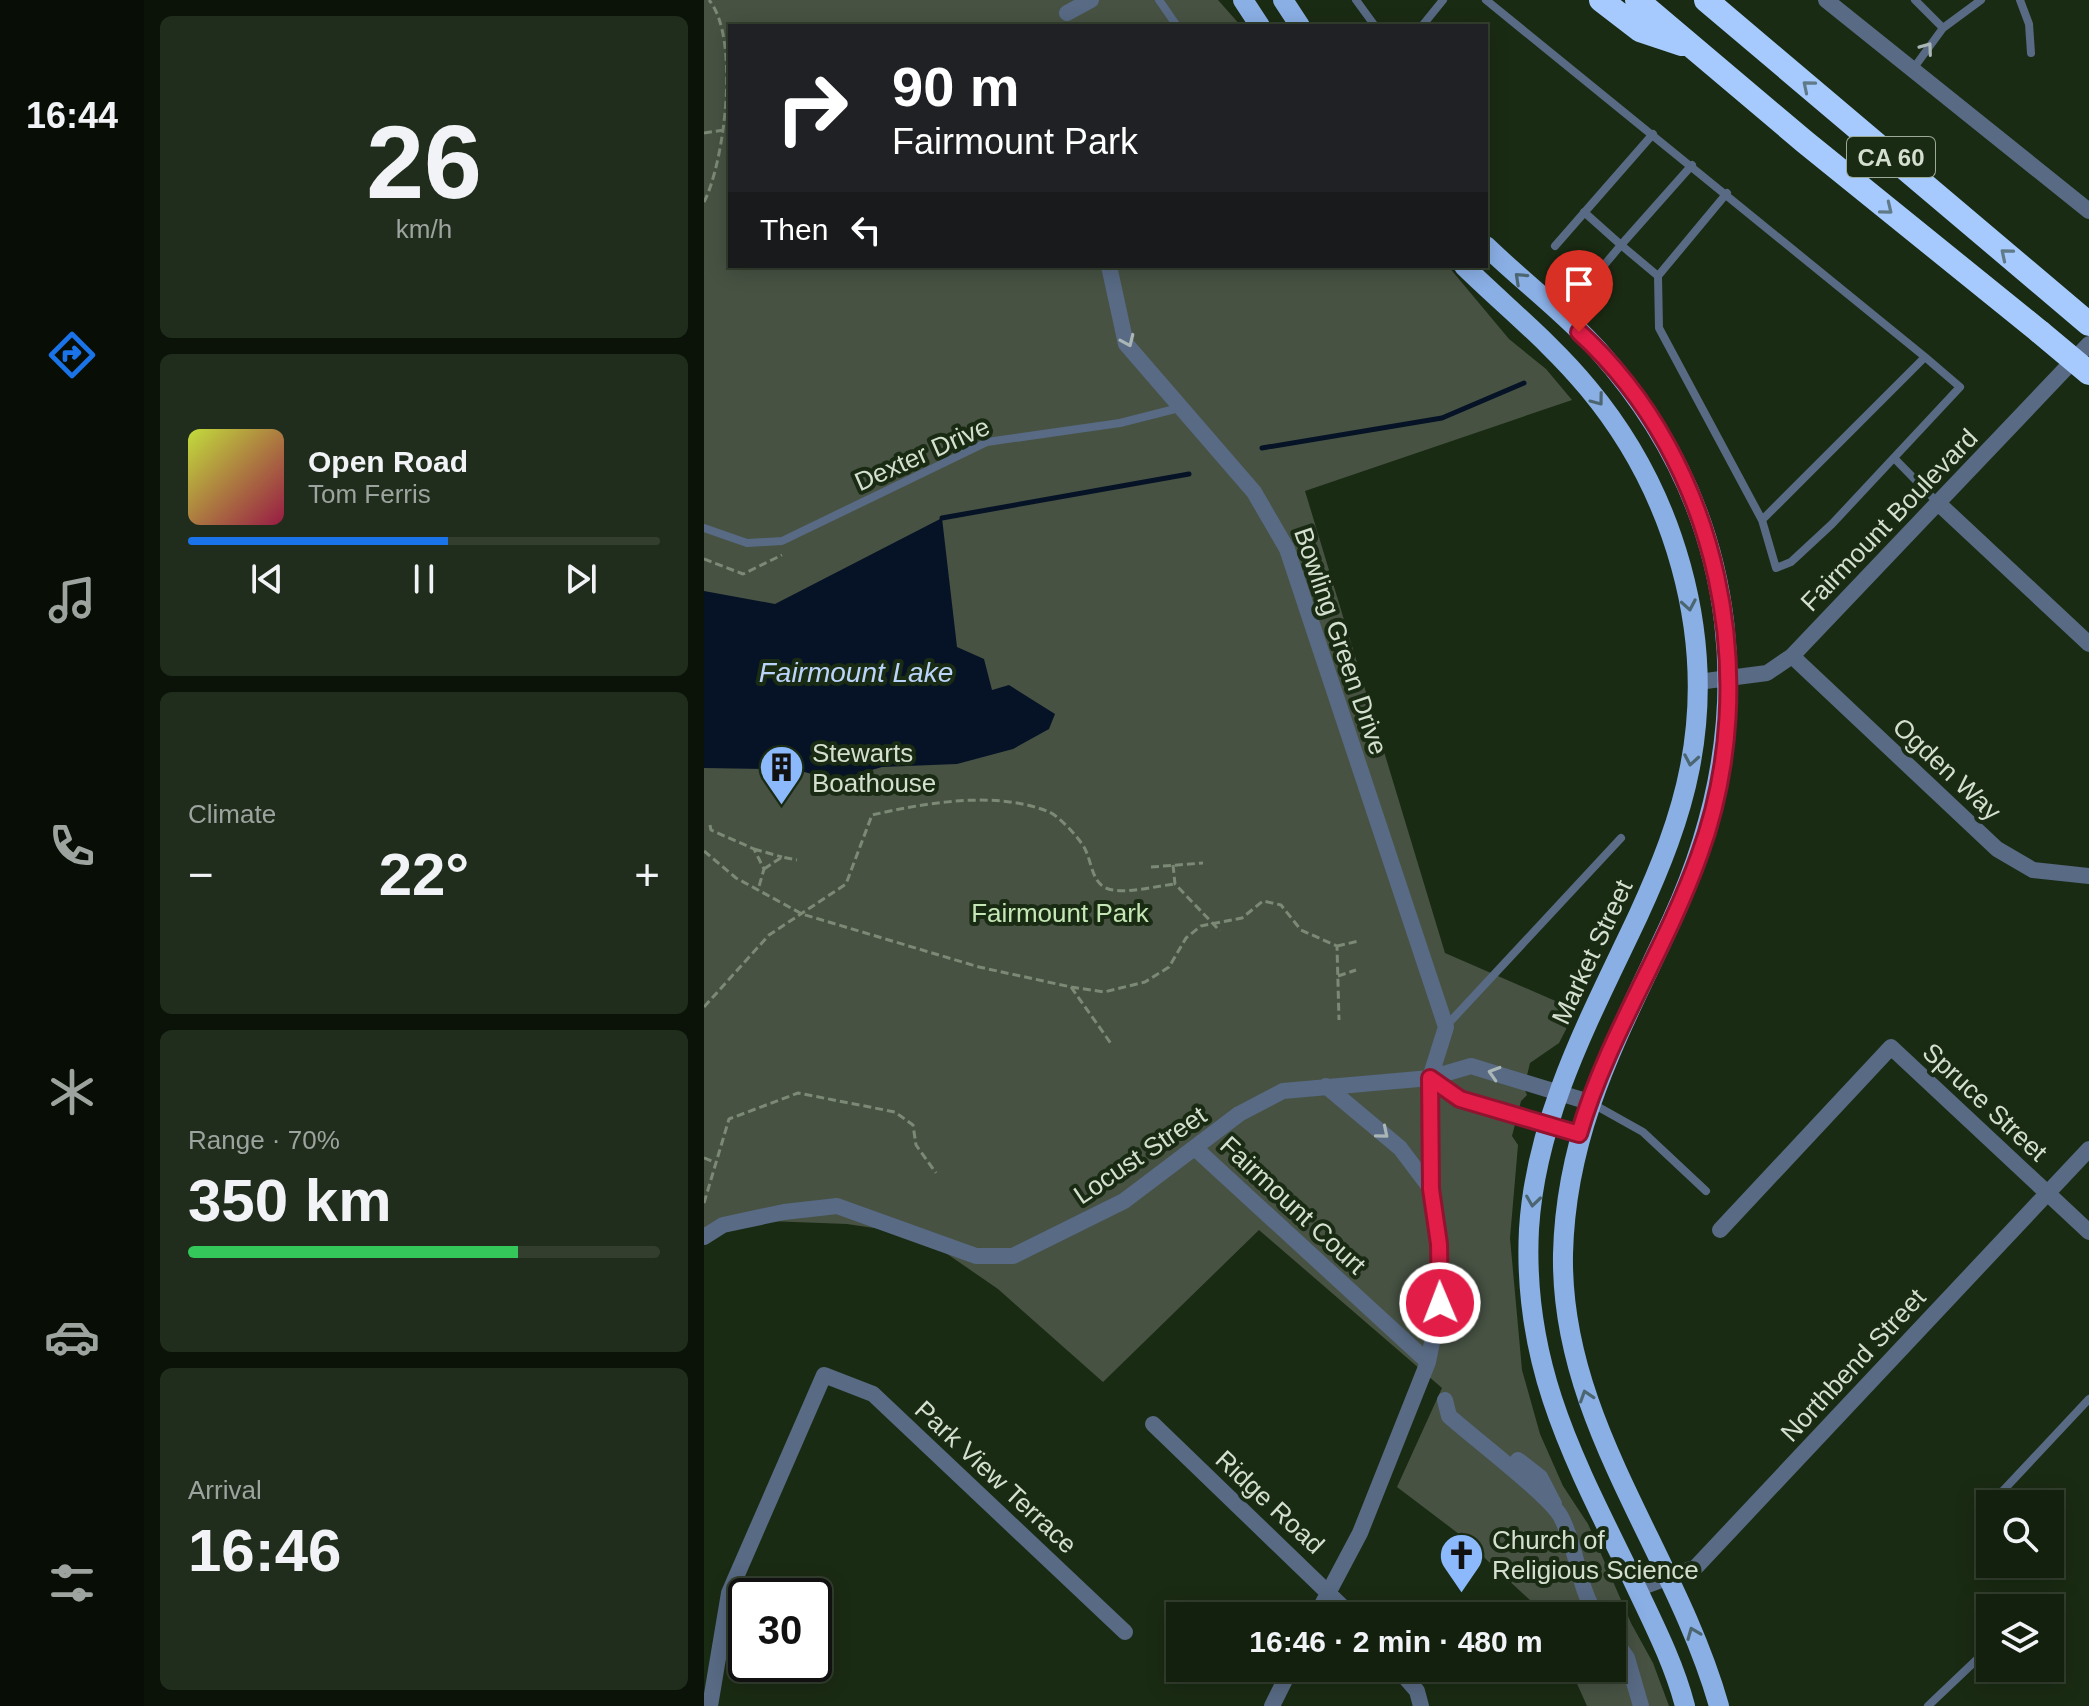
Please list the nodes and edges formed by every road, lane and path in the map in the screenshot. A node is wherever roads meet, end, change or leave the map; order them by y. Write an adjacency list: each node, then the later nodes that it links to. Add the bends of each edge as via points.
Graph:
1 (709, 0): 26 (path, via 723,30)
2 (1091, 0): 16 (street)
3 (1159, 0): 17 (lane)
4 (1243, 0): 18 (main road)
5 (1283, 0): 19 (main road)
6 (1356, 0): 20 (lane)
7 (1443, 0): 21 (lane)
8 (1486, 0): 33 (lane)
9 (1601, 0): 23 (highway, via 1640,30)
10 (1637, 0): 23 (highway, CA 60)
11 (1915, 0): 22 (lane)
12 (1981, 0): 22 (lane)
13 (2020, 0): 24 (lane)
14 (1711, 3): 46 (highway, CA 60, one-way to 14)
15 (1834, 3): 25 (street)
16 (1066, 13)
17 (1176, 24)
18 (1259, 24)
19 (1299, 24)
20 (1374, 24)
21 (1424, 24)
22 (1943, 28): 25 (lane, one-way to 22)
23 (1689, 46): 49 (highway, CA 60, one-way to 49, bridge)
24 (2031, 53)
25 (1913, 69): 37 (street)
26 (724, 82): 27 (path); 29 (path)
27 (728, 82)
28 (728, 106): 29 (path)
29 (723, 107): 30 (path)
30 (723, 129): 31 (path); 32 (path); 36 (path, via 715,181)
31 (728, 129)
32 (704, 133)
33 (1653, 134): 34 (lane); 38 (lane)
34 (1692, 165): 35 (lane); 39 (lane)
35 (1727, 193): 44 (lane); 48 (lane)
36 (704, 202)
37 (2089, 211)
38 (1584, 212): 39 (lane); 40 (lane)
39 (1621, 245): 44 (lane); 45 (lane)
40 (1555, 246)
41 (1488, 248): 45 (main road, one-way to 41)
42 (1109, 268): 50 (street, Bowling Green Drive, one-way to 50, via 1126,344)
43 (1466, 268): 58 (main road, Market Street, one-way to 58, via 1587,386 1631,448 1661,507 1681,568)
44 (1658, 276): 53 (lane, via 1659,328)
45 (1561, 316): 57 (main road, via 1597,348 1637,399 1671,457 1694,508 1725,610)
46 (2089, 324)
47 (2089, 344): 52 (street, Fairmount Boulevard)
48 (1925, 357): 51 (lane, via 1960,387); 53 (lane)
49 (2089, 373)
50 (1179, 408): 54 (lane, Dexter Drive, via 1120,423 987,442 782,541 747,543); 82 (street, Bowling Green Drive, via 1239,473 1292,560)
51 (1894, 458): 52 (lane); 53 (lane, via 1791,562 1776,568)
52 (1938, 503): 55 (street); 56 (street, Fairmount Boulevard)
53 (1762, 520)
54 (704, 528)
55 (2089, 644)
56 (1792, 656): 57 (street, Fairmount Boulevard, via 1767,673); 69 (street, Ogden Way, via 1997,849 2033,870)
57 (1730, 679): 58 (street, Fairmount Boulevard); 87 (main road, via 1723,768 1705,839)
58 (1698, 682): 86 (main road, Market Street, one-way to 86, via 1692,755 1673,832)
59 (710, 825): 61 (path)
60 (1621, 838): 82 (lane)
61 (754, 849): 63 (path); 68 (path)
62 (704, 851): 71 (path)
63 (782, 857): 64 (path); 68 (path)
64 (797, 860)
65 (1203, 863): 66 (path)
66 (1173, 865): 67 (path); 70 (path)
67 (1151, 867)
68 (764, 869): 71 (path)
69 (2089, 876)
70 (1175, 884): 72 (path, via 1115,891 1104,887 1096,880 1084,846 1052,813 999,802 931,801 872,815 846,884); 73 (path)
71 (758, 890): 72 (path)
72 (802, 914): 79 (path, via 979,967); 80 (path, via 769,935)
73 (1213, 923): 74 (path); 76 (path, via 1242,918 1271,900 1301,930); 79 (path, via 1186,938 1169,967 1145,982 1104,992)
74 (1220, 931)
75 (1359, 941): 76 (path)
76 (1337, 946): 78 (path)
77 (1356, 970): 78 (path)
78 (1338, 976): 81 (path)
79 (1071, 987): 83 (path)
80 (704, 1007)
81 (1339, 1020)
82 (1446, 1027): 84 (street)
83 (1112, 1045)
84 (1430, 1078): 85 (street, Locust Street); 86 (street, one-way to 84, via 1471,1066); 88 (street, via 1460,1099); 95 (street)
85 (1326, 1086): 90 (street, Locust Street, via 1283,1091 1239,1114); 95 (street, one-way to 95, via 1400,1148)
86 (1557, 1092): 87 (street); 88 (main road, Market Street)
87 (1589, 1102): 89 (main road); 96 (lane, via 1643,1132)
88 (1548, 1125): 89 (street); 112 (main road, Market Street, one-way to 112, via 1529,1227 1529,1284 1541,1366 1560,1429)
89 (1579, 1134): 111 (main road, one-way to 89, via 1596,1428 1575,1361 1564,1297 1563,1250)
90 (1196, 1149): 100 (street, Locust Street, via 1124,1201 1013,1256 976,1256 837,1206); 104 (street, Fairmount Court)
91 (2089, 1149): 97 (street, Northbend Street)
92 (704, 1158): 93 (path)
93 (714, 1162): 94 (path, via 729,1119 798,1093 895,1112 913,1125 916,1145); 98 (path)
94 (936, 1173)
95 (1431, 1189): 104 (street, via 1440,1303)
96 (1706, 1191)
97 (2047, 1193): 101 (street, Spruce Street, via 1891,1047); 102 (street, Spruce Street); 111 (street, Northbend Street, via 1700,1563)
98 (704, 1203)
99 (704, 1217): 100 (street)
100 (723, 1225): 103 (street, Locust Street)
101 (1720, 1230)
102 (2089, 1232)
103 (704, 1237)
104 (1428, 1362): 113 (street, via 1360,1533)
105 (2089, 1399): 109 (lane)
106 (1445, 1400): 110 (street, via 1449,1416)
107 (1153, 1424): 113 (street, Ridge Road)
108 (1518, 1460): 110 (street, via 1540,1477)
109 (2004, 1490)
110 (1559, 1512): 116 (street, via 1576,1547)
111 (1669, 1579): 112 (street, Northbend Street); 127 (main road, one-way to 111)
112 (1637, 1589): 126 (main road, Market Street)
113 (1329, 1590): 114 (street); 115 (street, Ridge Road)
114 (1323, 1602)
115 (1340, 1602)
116 (1589, 1602)
117 (1125, 1632): 122 (street, Park View Terrace, via 873,1394 824,1375 729,1593)
118 (1626, 1657): 125 (street)
119 (1976, 1660): 128 (lane)
120 (1284, 1682): 123 (street)
121 (1409, 1682): 124 (street)
122 (712, 1705)
123 (1272, 1706)
124 (1421, 1706)
125 (1641, 1706)
126 (1685, 1706)
127 (1719, 1706)
128 (1928, 1706)

